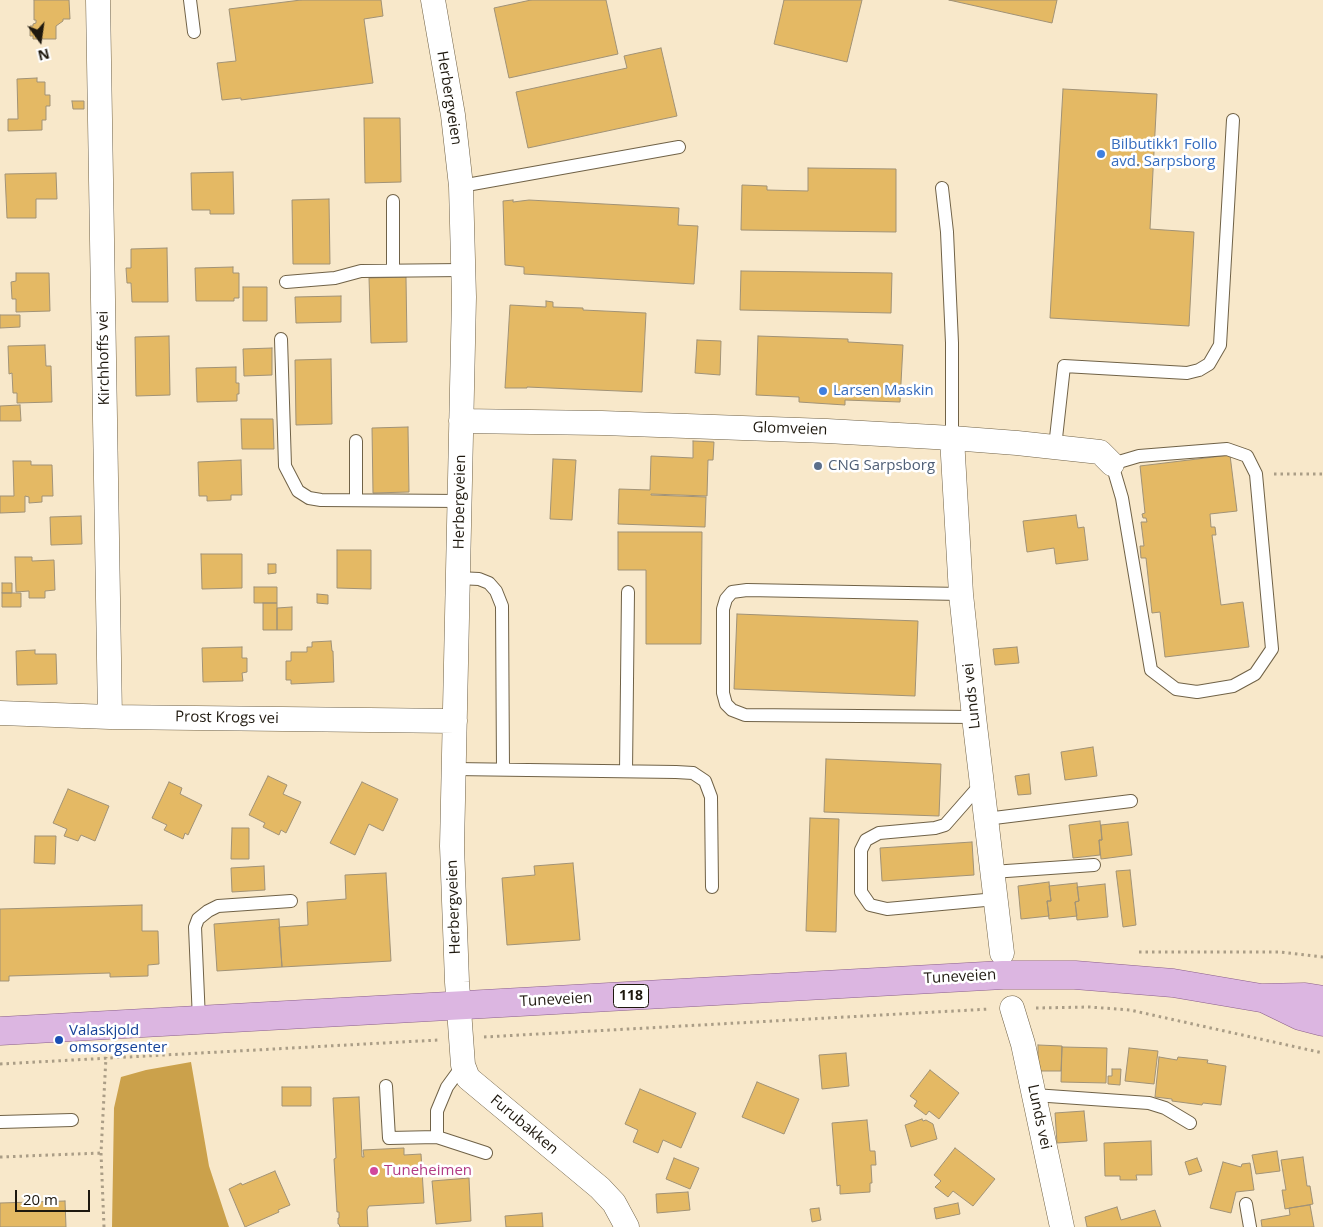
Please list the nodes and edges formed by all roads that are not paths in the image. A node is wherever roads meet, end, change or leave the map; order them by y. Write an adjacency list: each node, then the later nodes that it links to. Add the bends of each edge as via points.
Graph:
1 (98, 0): 25 (street, Kirchhoffs vei)
2 (190, 0): 4 (lane)
3 (433, 0): 7 (street, Herbergveien, via 453,115)
4 (194, 32)
5 (1232, 120): 17 (lane, via 1220,345 1209,364 1187,373 1064,366)
6 (679, 147): 7 (lane)
7 (461, 186): 11 (street, Herbergveien)
8 (942, 188): 15 (lane, via 952,343)
9 (393, 201): 10 (lane)
10 (393, 270): 11 (lane); 12 (lane, via 361,270 335,278)
11 (463, 270): 14 (street, Herbergveien)
12 (286, 282)
13 (281, 339): 19 (lane, via 285,466 291,480 298,491 309,498)
14 (461, 421): 15 (street, Glomveien, via 827,430); 20 (street, Herbergveien)
15 (952, 438): 17 (street, Glomveien); 23 (street, Lunds vei)
16 (356, 441): 19 (lane)
17 (1055, 447): 18 (street, Glomveien, via 1100,452)
18 (1112, 464): 18 (lane, via 1122,498 1151,670 1176,689 1197,692 1233,686 1256,674 1272,649 1256,474 1247,456 1227,449 1139,456)
19 (356, 500): 20 (lane)
20 (460, 502): 21 (street, Herbergveien)
21 (458, 578): 27 (street, Herbergveien); 29 (lane, via 489,583 502,606)
22 (628, 592): 30 (lane)
23 (961, 594): 26 (street, Lunds vei); 26 (lane, via 732,592 723,610 723,693 726,704 745,716)
24 (0, 712): 25 (street, Prost Krogs vei)
25 (110, 717): 27 (street, Prost Krogs vei)
26 (974, 717): 31 (street, Lunds vei)
27 (455, 721): 28 (street, Herbergveien)
28 (454, 769): 29 (lane); 42 (street, Herbergveien, via 452,846)
29 (503, 769): 30 (lane)
30 (626, 771): 36 (lane, via 693,774 705,781 711,796)
31 (982, 783): 33 (street, Lunds vei); 37 (lane, via 945,825 879,833 866,840 861,850 861,892 870,905 886,909)
32 (1131, 801): 33 (lane)
33 (986, 819): 35 (street, Lunds vei)
34 (1094, 865): 35 (lane)
35 (992, 872): 37 (street, Lunds vei)
36 (712, 887)
37 (996, 899): 39 (street, Lunds vei)
38 (291, 901): 44 (lane, via 218,906 198,919 195,927)
39 (1002, 953)
40 (1261, 998): 41 (main road, Tuneveien / 118); 42 (main road, Tuneveien / 118, via 1173,983 1075,975 1003,975); 45 (main road, Tuneveien / 118, via 1300,1016)
41 (1323, 1000)
42 (458, 1006): 44 (main road, Tuneveien / 118); 47 (street, Furubakken)
43 (1012, 1008): 49 (street, Lunds vei)
44 (199, 1020): 46 (main road, Tuneveien / 118)
45 (1323, 1022)
46 (0, 1031)
47 (463, 1065): 53 (lane, via 447,1087 436,1111); 56 (street, Furubakken, via 468,1078 600,1188 614,1203)
48 (386, 1086): 53 (lane, via 389,1138)
49 (1034, 1095): 52 (lane, via 1148,1103 1165,1108); 57 (street, Lunds vei)
50 (72, 1120): 51 (lane)
51 (0, 1122)
52 (1190, 1123)
53 (437, 1137): 54 (lane)
54 (486, 1153)
55 (1246, 1204): 58 (lane)
56 (626, 1227)
57 (1062, 1227)
58 (1250, 1227)

